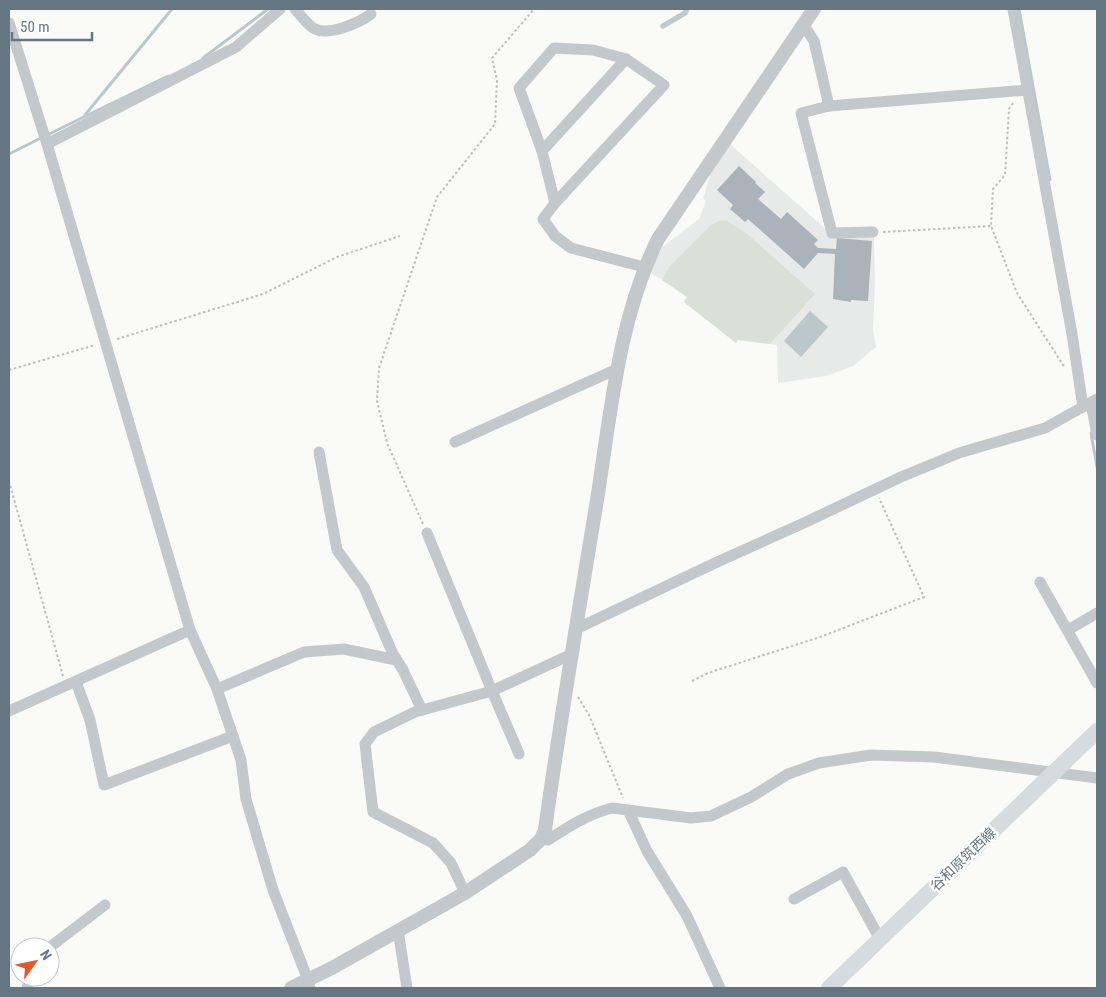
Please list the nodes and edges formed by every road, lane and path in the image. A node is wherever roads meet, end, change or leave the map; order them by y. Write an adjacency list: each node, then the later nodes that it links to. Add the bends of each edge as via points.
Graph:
1 (280, 9): 14 (street, via 236,47)
2 (295, 9): 7 (street, via 315,29 331,31 362,21)
3 (534, 9): 31 (path, via 492,58 498,80 495,124 438,197 379,368 377,401 387,443)
4 (687, 9): 10 (lane)
5 (814, 9): 9 (street)
6 (1013, 9): 12 (street)
7 (371, 14)
8 (9, 23): 14 (street)
9 (803, 24): 13 (street, via 814,42); 20 (street, via 658,239)
10 (663, 26)
11 (626, 59): 15 (street); 15 (street, via 593,50 554,48 518,88); 16 (street, via 664,86)
12 (1025, 90): 13 (street); 17 (path, via 1009,109 1004,175 993,189); 24 (street, via 1072,334)
13 (828, 106): 18 (street, via 802,113 832,233)
14 (47, 144): 21 (street)
15 (542, 151): 16 (street)
16 (555, 203): 20 (street, via 544,219 555,236 571,248)
17 (991, 226): 18 (path); 24 (path, via 1017,294)
18 (873, 232)
19 (400, 236): 21 (path, via 337,257 263,294)
20 (644, 267): 22 (street, via 622,338)
21 (106, 342): 23 (path); 35 (street)
22 (617, 369): 27 (street); 34 (street)
23 (9, 370)
24 (1080, 392): 25 (street)
25 (1090, 403): 26 (street); 30 (street, via 1045,428 959,453)
26 (1097, 435)
27 (455, 442)
28 (319, 452): 38 (street, via 337,550 364,587)
29 (9, 481): 42 (path)
30 (875, 490): 34 (street); 40 (path, via 924,596 820,637)
31 (427, 533): 44 (street)
32 (1040, 582): 36 (street)
33 (1097, 613): 36 (street)
34 (576, 629): 37 (street)
35 (190, 630): 42 (street); 43 (street)
36 (1068, 630): 41 (street)
37 (572, 654): 39 (street); 44 (street)
38 (396, 660): 43 (street, via 344,649 304,652); 45 (street)
39 (567, 680): 52 (path, via 589,715); 53 (street)
40 (692, 681)
41 (1097, 683)
42 (71, 684): 46 (street); 48 (street, via 90,720 104,784)
43 (217, 689): 48 (street)
44 (492, 691): 45 (street); 49 (street)
45 (422, 710): 54 (street, via 374,732 365,744 373,812 433,843 451,863)
46 (9, 711)
47 (1097, 731): 50 (main road, 谷和原筑西線)
48 (233, 736): 60 (street, via 241,760 246,799 273,890)
49 (519, 754)
50 (1054, 772): 51 (street); 52 (street, via 934,757 871,755 819,763 788,774 711,816 691,818); 58 (main road, 谷和原筑西線)
51 (1097, 778)
52 (628, 810): 53 (street, via 612,808 602,811 548,840); 63 (street, via 647,851 687,916)
53 (541, 839): 54 (street, via 530,850)
54 (465, 893): 57 (street)
55 (794, 899): 58 (street, via 843,872)
56 (105, 905): 59 (street)
57 (398, 930): 60 (street); 62 (street)
58 (880, 939): 64 (main road, 谷和原筑西線)
59 (60, 940)
60 (309, 984): 61 (street)
61 (291, 988)
62 (407, 988)
63 (720, 988)
64 (829, 988)

